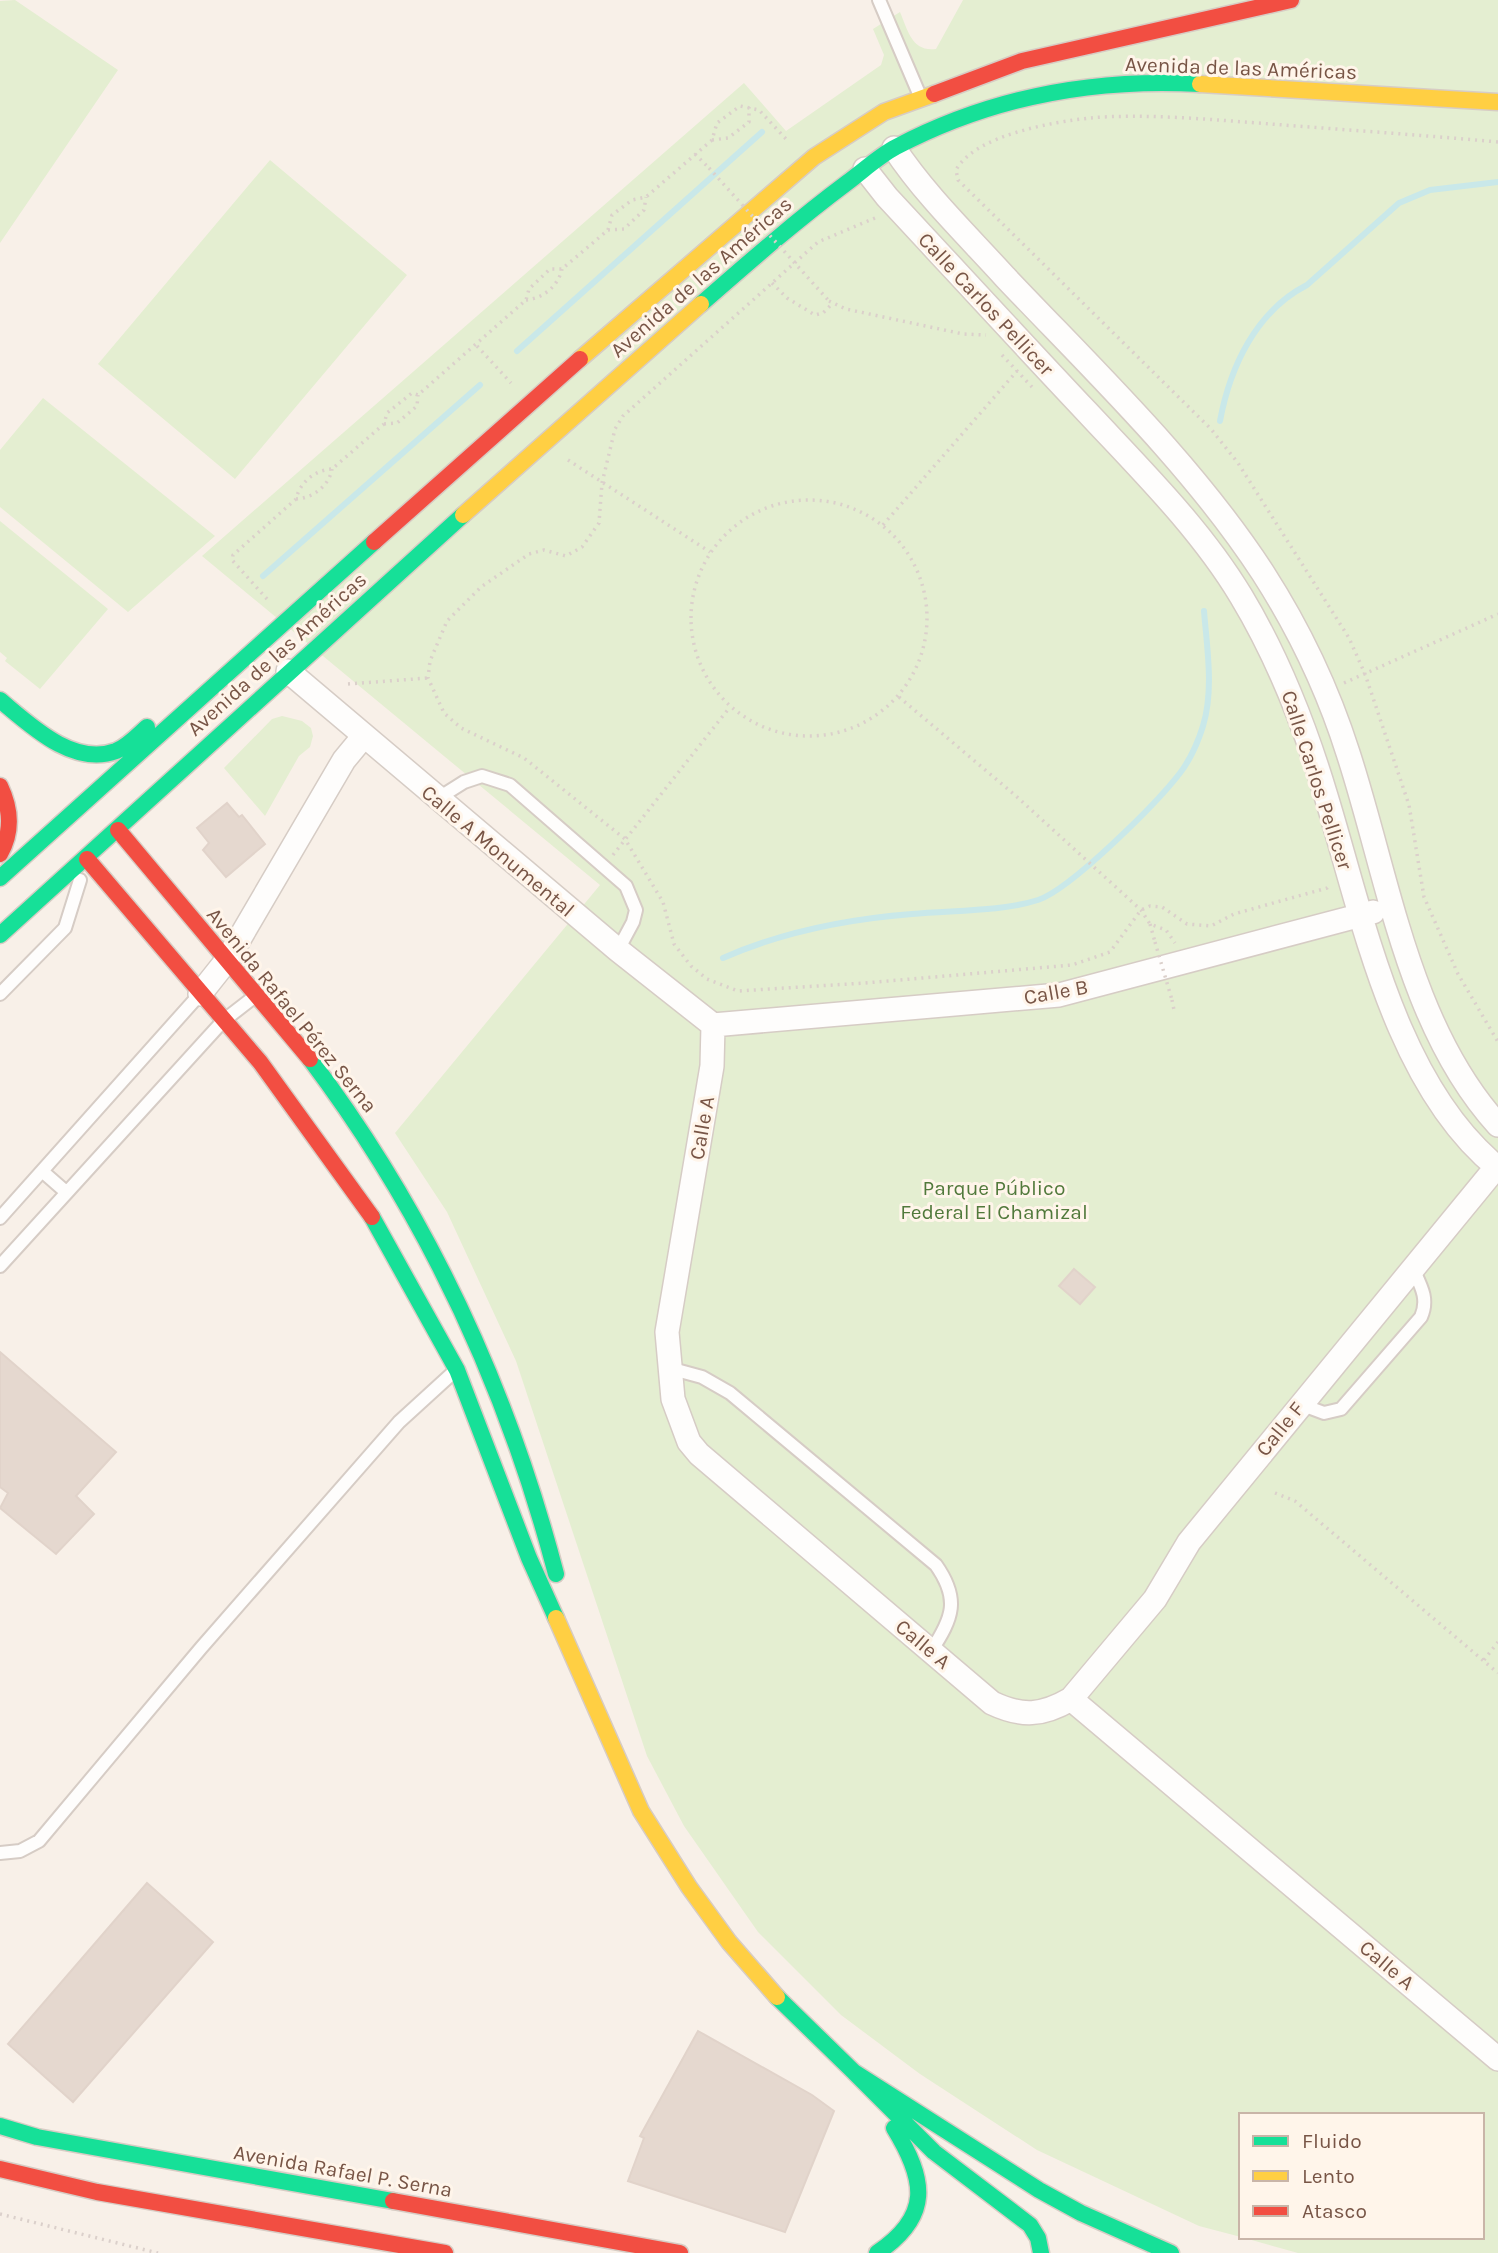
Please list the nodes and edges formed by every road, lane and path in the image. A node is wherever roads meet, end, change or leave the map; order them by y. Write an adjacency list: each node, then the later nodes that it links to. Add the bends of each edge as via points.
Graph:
1 (879, 0): 3 (lane)
2 (1291, 0): 3 (main road, Avenida de las Américas, via 1022,61)
3 (920, 96): 35 (main road, Avenida de las Américas, via 884,112 814,157)
4 (1498, 102): 9 (main road, Avenida de las Américas, via 1190,83 1094,85 979,110)
5 (749, 107): 6 (path, via 740,106 717,123); 6 (path, via 749,121 728,138); 7 (path, via 759,110)
6 (712, 140): 10 (path)
7 (787, 140)
8 (1498, 142): 12 (path, via 1212,120 1092,118 1023,131 979,147 961,160)
9 (894, 148): 11 (main road, Avenida de las Américas); 60 (street, Calle Carlos Pellicer, via 932,198 1199,489 1263,573 1317,668 1348,753)
10 (695, 154): 13 (path); 20 (path, bridge)
11 (865, 169): 26 (street, Calle Carlos Pellicer); 32 (main road, Avenida de las Américas, via 790,225)
12 (951, 191)
13 (646, 197): 15 (path, via 632,200 612,215); 15 (path, via 644,209 624,229)
14 (875, 218): 18 (path, via 818,242)
15 (608, 230): 16 (path)
16 (562, 269): 19 (path, via 559,280 538,299); 19 (path, via 550,270 529,289)
17 (763, 274): 18 (path)
18 (772, 283): 20 (path, via 815,315); 34 (path, via 623,416 615,429)
19 (526, 300): 24 (path)
20 (830, 303): 22 (path, via 963,334)
21 (981, 326): 22 (path)
22 (987, 335): 23 (path)
23 (994, 345)
24 (477, 346): 28 (path); 30 (path)
25 (1001, 354): 27 (path)
26 (1032, 354): 27 (path); 62 (street, Calle Carlos Pellicer, via 1179,510 1241,595 1291,690)
27 (1016, 372): 29 (path); 37 (path)
28 (513, 386)
29 (1035, 390)
30 (418, 396): 31 (path, via 417,406 397,423); 31 (path, via 412,393 387,413)
31 (384, 424): 33 (path)
32 (549, 440): 34 (path, via 564,458); 43 (main road, Avenida de las Américas)
33 (332, 469): 36 (path, via 321,470 299,487); 36 (path, via 330,480 308,499)
34 (602, 483): 38 (path); 44 (path, via 599,523 582,547 566,556 544,550 529,554 481,587 447,621)
35 (433, 493): 41 (main road, via 381,555); 42 (main road, Avenida de las Américas)
36 (296, 499): 39 (path, via 233,555 232,560)
37 (883, 525): 38 (path, via 849,506 797,501 772,505 737,523); 47 (path, via 909,554 924,589 928,627 919,664)
38 (710, 552): 49 (path, via 696,583 692,627 695,650 708,680)
39 (270, 602)
40 (1498, 614): 46 (path)
41 (290, 637)
42 (260, 643): 48 (main road, via 233,654 117,751 101,754 71,748 48,737); 58 (main road)
43 (285, 663): 50 (street, Calle A Monumental); 53 (main road, Avenida de las Américas)
44 (428, 678): 45 (path); 54 (path, via 444,713 461,728 524,758)
45 (348, 684)
46 (1343, 684)
47 (899, 696): 49 (path, via 870,720 836,734 811,736 762,727); 61 (path)
48 (0, 700)
49 (730, 706): 54 (path)
50 (363, 737): 52 (street, Calle A Monumental); 66 (street, via 344,760)
51 (0, 786): 55 (main road, via 10,831)
52 (436, 799): 57 (lane, via 482,776 497,779); 65 (street, Calle A Monumental)
53 (118, 830): 56 (main road, Avenida de las Américas); 66 (main road, Avenida Rafael Pérez Serna)
54 (625, 839): 57 (path); 61 (path, via 663,902 674,944 707,979 738,991 1072,965 1110,952)
55 (0, 854)
56 (87, 859): 64 (main road, Avenida de las Américas); 68 (lane, via 65,928); 69 (main road, Avenida Rafael Pérez Serna)
57 (605, 865): 65 (lane, via 626,886 636,910)
58 (0, 878)
59 (1331, 884): 61 (path, via 1212,926 1187,924 1162,907)
60 (1391, 908): 62 (street, Calle B); 74 (street, Calle Carlos Pellicer, via 1433,1020 1464,1079)
61 (1140, 910): 63 (path)
62 (1358, 916): 67 (street, Calle B); 75 (street, Calle Carlos Pellicer, via 1418,1064 1471,1144)
63 (1150, 925): 67 (path, via 1166,930); 71 (path, bridge)
64 (0, 935)
65 (618, 950): 73 (street, Calle A Monumental)
66 (227, 960): 69 (street); 70 (main road, Avenida Rafael Pérez Serna)
67 (1182, 961): 73 (street, Calle B, via 1059,995)
68 (0, 994)
69 (201, 994): 72 (main road, Avenida Rafael Pérez Serna); 76 (lane)
70 (256, 995): 72 (lane); 81 (main road, Avenida Rafael Pérez Serna, via 358,1126 407,1204 463,1307)
71 (1174, 1010)
72 (222, 1021): 77 (lane); 83 (main road, Avenida Rafael Pérez Serna, via 309,1125 366,1206)
73 (713, 1025): 82 (street, Calle A, via 712,1066 667,1332)
74 (1498, 1125)
75 (1498, 1167): 80 (street, Calle F)
76 (42, 1171): 77 (lane); 78 (lane)
77 (66, 1192): 79 (lane)
78 (0, 1217)
79 (0, 1266)
80 (1413, 1269): 84 (street, Calle F); 84 (lane, via 1426,1306 1395,1349 1341,1409 1324,1413)
81 (483, 1355): 83 (lane); 88 (main road, Avenida Rafael Pérez Serna, via 512,1427 552,1556)
82 (669, 1368): 87 (street, Calle A, via 679,1421 699,1454); 87 (lane, via 702,1377 730,1393 936,1565 948,1582 953,1602 946,1629)
83 (457, 1370): 88 (main road, Avenida Rafael Pérez Serna, via 529,1558); 92 (lane, via 399,1422 39,1841 20,1851)
84 (1300, 1404): 91 (street, Calle F, via 1189,1542 1155,1599)
85 (1275, 1493): 89 (path, via 1295,1501)
86 (1498, 1642): 89 (path)
87 (931, 1651): 91 (street, Calle A, via 992,1703 1013,1713 1034,1715)
88 (575, 1658): 94 (main road, Avenida Rafael Pérez Serna, via 641,1811 689,1887 765,1985)
89 (1483, 1660): 90 (path)
90 (1498, 1673)
91 (1071, 1699): 93 (street, Calle A)
92 (0, 1853)
93 (1498, 2059)
94 (854, 2072): 101 (main road, via 905,2143 918,2168 921,2189 911,2222); 102 (main road, via 934,2152 1030,2225); 103 (main road, Avenida Rafael Pérez Serna, via 1028,2183 1081,2213)
95 (0, 2126): 100 (main road, Avenida Rafael P. Serna, via 37,2137)
96 (0, 2168): 99 (main road, via 97,2192)
97 (0, 2214): 98 (path)
98 (158, 2253)
99 (446, 2253)
100 (680, 2253)
101 (877, 2253)
102 (1041, 2253)
103 (1171, 2253)

